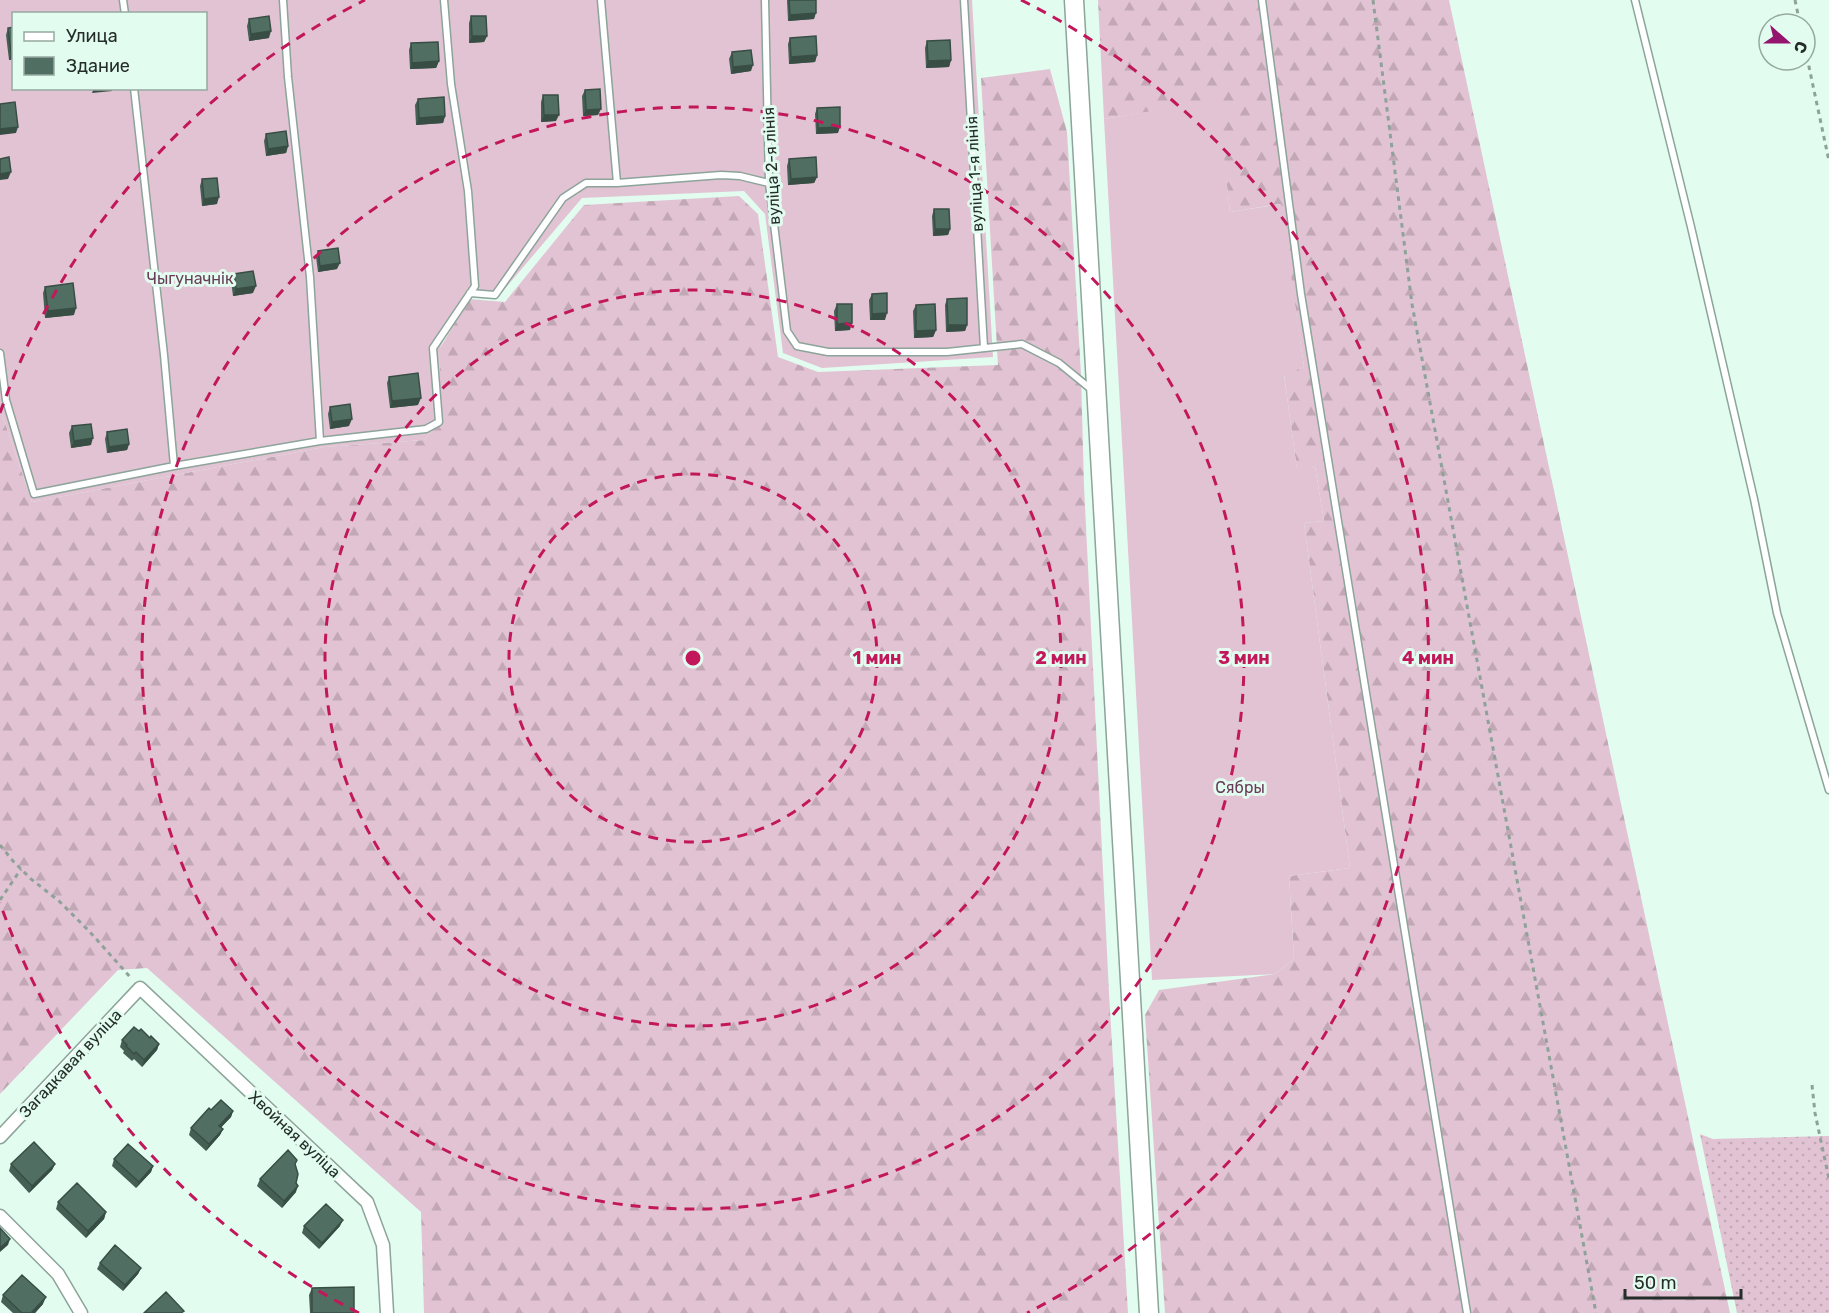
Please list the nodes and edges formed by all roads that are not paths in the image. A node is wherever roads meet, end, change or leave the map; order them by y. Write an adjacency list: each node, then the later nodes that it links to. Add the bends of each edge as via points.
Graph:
1 (283, 0): 16 (lane, via 310,277)
2 (444, 0): 12 (lane, via 451,84 470,215 475,286)
3 (601, 0): 10 (lane)
4 (765, 0): 11 (lane, вуліца 2-я лінія)
5 (964, 0): 13 (lane, вуліца 1-я лінія)
6 (1074, 0): 15 (main road)
7 (1262, 0): 25 (lane, via 1303,306)
8 (1635, 0): 18 (lane, via 1694,238 1777,613)
9 (134, 90): 17 (lane)
10 (617, 183): 11 (lane, via 721,175); 12 (lane, via 586,183 563,198 495,295)
11 (769, 183): 13 (lane, вуліца 2-я лінія, via 787,331 797,346 828,352 946,352)
12 (470, 293): 16 (lane, via 433,348 439,422 426,429)
13 (984, 348): 15 (lane, via 1022,344 1059,363)
14 (0, 353): 17 (lane, via 6,400 34,494)
15 (1095, 392): 24 (main road)
16 (320, 441): 17 (lane)
17 (174, 466)
18 (1829, 790)
19 (140, 988): 20 (street, Загадкавая вуліца); 23 (street, Хвойная вуліца, via 367,1202 382,1245)
20 (0, 1137)
21 (0, 1216): 22 (street, via 57,1274)
22 (81, 1313)
23 (387, 1313)
24 (1149, 1313)
25 (1467, 1313)

